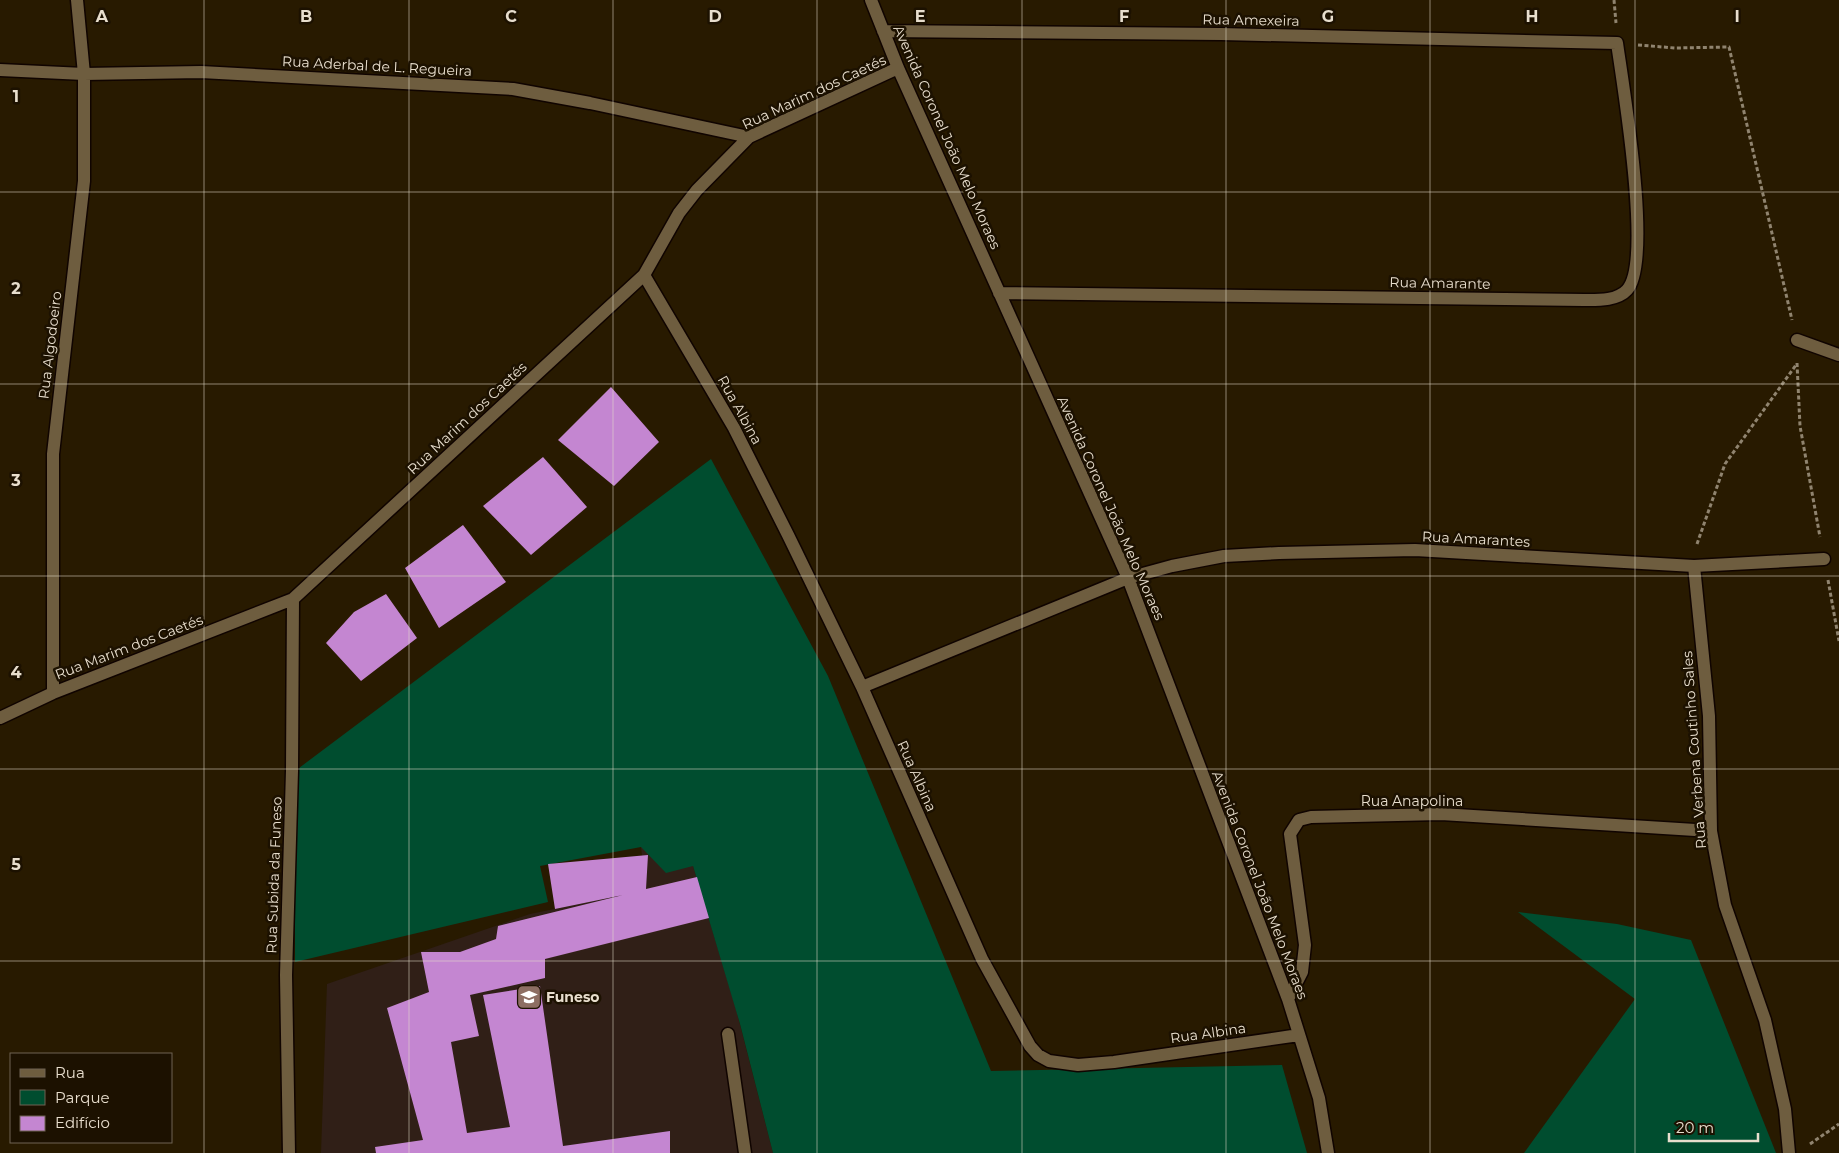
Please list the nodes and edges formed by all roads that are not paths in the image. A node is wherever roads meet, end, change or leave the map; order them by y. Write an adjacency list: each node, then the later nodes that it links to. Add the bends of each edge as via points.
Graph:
1 (77, 0): 7 (street, Rua Algodoeiro)
2 (871, 0): 3 (street, Avenida Coronel João Melo Moraes)
3 (883, 32): 4 (street, Rua Amexeira, via 1221,34); 5 (street, Avenida Coronel João Melo Moraes)
4 (1617, 43): 10 (street, Rua Amarante, via 1634,178 1638,243 1633,281 1618,296 1584,300)
5 (898, 68): 8 (street, Rua Marim dos Caetés); 10 (street, Avenida Coronel João Melo Moraes)
6 (0, 70): 7 (street, Rua Aderbal de L. Regueira)
7 (84, 74): 8 (street, Rua Aderbal de L. Regueira, via 201,72 513,89); 18 (street, Rua Algodoeiro, via 84,181 53,454)
8 (749, 136): 9 (street, Rua Marim dos Caetés, via 679,213)
9 (644, 275): 16 (street, Rua Marim dos Caetés); 17 (street, Rua Albina, via 734,428)
10 (999, 293): 15 (street, Avenida Coronel João Melo Moraes)
11 (1797, 340): 12 (street)
12 (1839, 355)
13 (1824, 559): 14 (street, Rua Amarantes)
14 (1694, 566): 15 (street, Rua Amarantes, via 1396,550 1224,556); 20 (street, Rua Verbena Coutinho Sales, via 1709,716)
15 (1128, 578): 17 (street, Rua Amarantes); 21 (street, Avenida Coronel João Melo Moraes)
16 (293, 599): 18 (street, Rua Marim dos Caetés); 24 (street, Rua Subida da Funeso, via 286,975)
17 (862, 687): 23 (street, Rua Albina, via 982,959 1038,1055 1049,1061 1087,1064)
18 (52, 693): 19 (street, Rua Marim dos Caetés)
19 (0, 718)
20 (1711, 831): 21 (street, Rua Anapolina, via 1441,814 1311,817 1300,820 1290,834 1305,945 1302,972); 27 (street, Rua Verbena Coutinho Sales, via 1726,905 1765,1020 1785,1109)
21 (1288, 999): 23 (street, Avenida Coronel João Melo Moraes)
22 (728, 1034): 25 (street)
23 (1299, 1035): 26 (street, Avenida Coronel João Melo Moraes, via 1319,1098)
24 (289, 1153)
25 (745, 1153)
26 (1328, 1153)
27 (1789, 1153)

